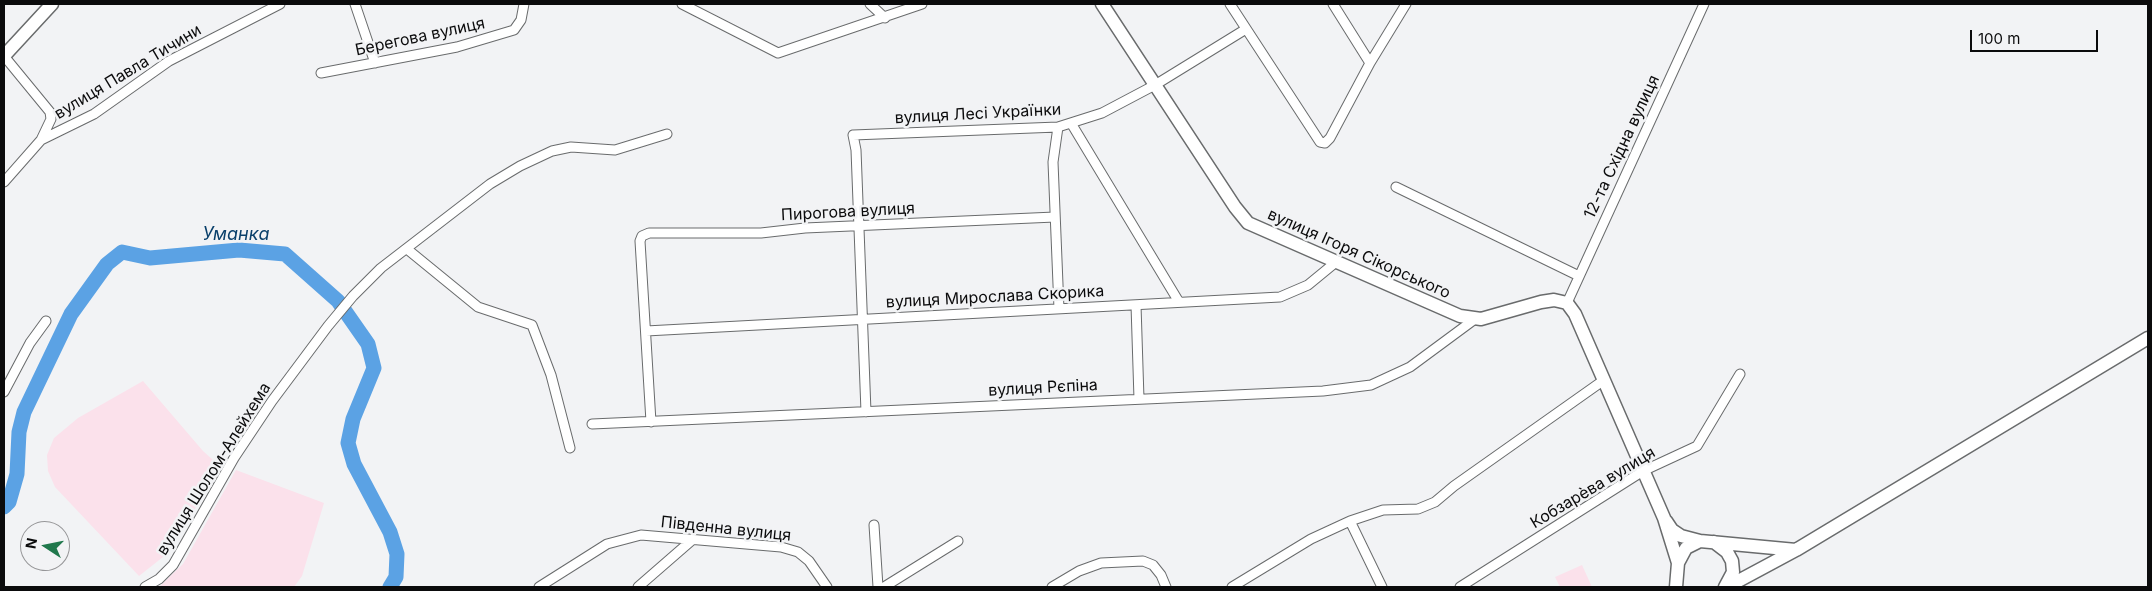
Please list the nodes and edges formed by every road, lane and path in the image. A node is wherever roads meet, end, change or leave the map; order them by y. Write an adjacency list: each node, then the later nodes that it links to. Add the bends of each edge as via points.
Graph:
1 (52, 4): 16 (main road)
2 (280, 4): 24 (street, вулиця Павла Тичини, via 169,61 94,114)
3 (355, 4): 17 (street)
4 (524, 4): 17 (street, Берегова вулиця, via 521,20 514,30 457,47)
5 (682, 4): 13 (street)
6 (870, 4): 14 (street)
7 (922, 4): 14 (street)
8 (1102, 4): 20 (main road, вулиця Ігоря Сікорського)
9 (1230, 4): 15 (street)
10 (1333, 4): 18 (street)
11 (1406, 4): 18 (street)
12 (1704, 4): 31 (street, 12-та Східна вулиця)
13 (693, 6): 14 (street, via 775,51)
14 (885, 18)
15 (1246, 29): 18 (street, via 1320,142 1325,143 1330,138); 20 (street, вулиця Лесі Українки)
16 (4, 56): 24 (street, via 50,112 51,118)
17 (375, 63): 19 (street, Берегова вулиця)
18 (1370, 63)
19 (320, 73)
20 (1155, 85): 21 (street, вулиця Лесі Українки, via 1102,113); 30 (main road, вулиця Ігоря Сікорського, via 1248,223)
21 (1071, 123): 22 (street, вулиця Лесі Українки); 32 (street)
22 (1058, 127): 27 (street, via 1053,162); 28 (street, вулиця Лесі Українки, via 853,135)
23 (667, 134): 29 (street, вулиця Шолом-Алейхема, via 615,150 571,147 552,151 490,184)
24 (42, 140): 25 (street, вулиця Павла Тичини)
25 (4, 182)
26 (1396, 187): 31 (street)
27 (1056, 217): 28 (street, Пирогова вулиця); 35 (street)
28 (858, 226): 37 (street); 39 (street, Пирогова вулиця, via 761,233 649,233 642,236)
29 (407, 249): 48 (street, via 478,307 532,325 551,376); 58 (street, вулиця Шолом-Алейхема, via 381,268 328,326 234,458 173,565)
30 (1336, 262): 32 (street, вулиця Мирослава Скорика, via 1308,285 1280,297); 36 (main road, вулиця Ігоря Сікорського, via 1460,316)
31 (1580, 276): 33 (street, 12-та Східна вулиця)
32 (1179, 302): 34 (street, вулиця Мирослава Скорика)
33 (1567, 303): 36 (main road, вулиця Ігоря Сікорського, via 1541,302); 42 (main road)
34 (1136, 305): 35 (street, вулиця Мирослава Скорика); 44 (street)
35 (1059, 309): 37 (street, вулиця Мирослава Скорика)
36 (1476, 318): 44 (street, вулиця Рєпіна, via 1410,367 1371,385 1323,391)
37 (862, 320): 39 (street, вулиця Мирослава Скорика); 45 (street)
38 (46, 321): 43 (street)
39 (646, 331): 46 (street)
40 (2148, 338): 56 (main road)
41 (1740, 374): 49 (street, Кобзарèва вулиця, via 1697,446)
42 (1604, 380): 49 (main road); 51 (street, via 1435,502 1418,509 1383,510)
43 (4, 392)
44 (1140, 398): 45 (street, вулиця Рєпіна)
45 (866, 412): 46 (street, вулиця Рєпіна)
46 (651, 422): 47 (street, вулиця Рєпіна)
47 (592, 424)
48 (570, 448)
49 (1643, 471): 50 (main road); 68 (street, Кобзарèва вулиця)
50 (1664, 518): 55 (main road, via 1676,533); 57 (main road)
51 (1350, 521): 66 (street, via 1311,539); 67 (street)
52 (874, 525): 62 (street)
53 (692, 540): 59 (street, Південна вулиця, via 641,535 607,544); 60 (street); 61 (street, Південна вулиця, via 781,547 798,552)
54 (958, 541): 63 (street)
55 (1706, 541): 56 (main road); 57 (main road, via 1686,548); 71 (main road, via 1720,545 1732,561 1733,572)
56 (1796, 550): 71 (main road)
57 (1678, 568): 69 (main road); 70 (main road)
58 (146, 587)
59 (539, 587)
60 (638, 587)
61 (827, 587)
62 (878, 587)
63 (884, 587)
64 (1052, 587): 65 (street, via 1101,563 1143,561 1153,565)
65 (1166, 587)
66 (1232, 587)
67 (1382, 587)
68 (1462, 587)
69 (1676, 587)
70 (1685, 587)
71 (1726, 587)

